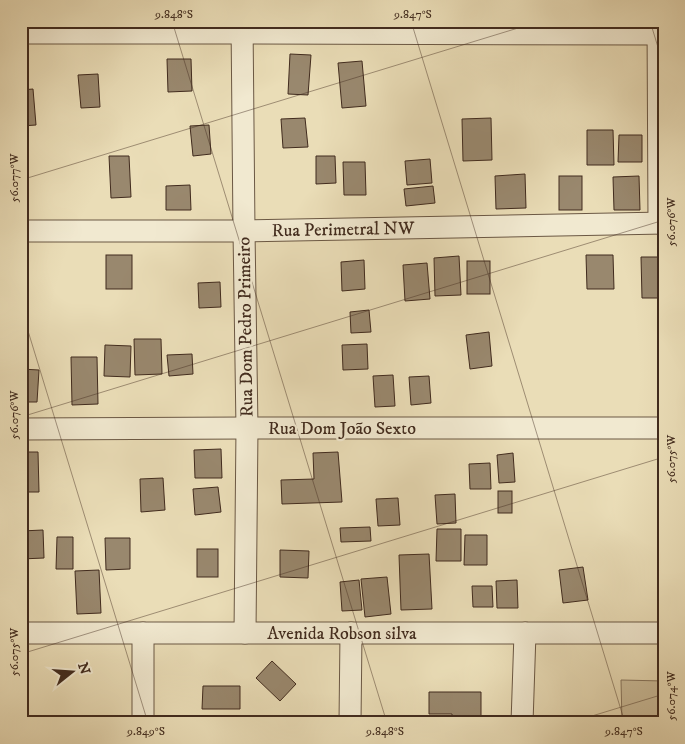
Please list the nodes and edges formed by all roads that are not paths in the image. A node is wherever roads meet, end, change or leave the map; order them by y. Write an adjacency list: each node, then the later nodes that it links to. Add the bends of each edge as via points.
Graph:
1 (242, 27): 2 (street); 3 (street); 6 (street, Rua Dom Pedro Primeiro)
2 (658, 28): 4 (street)
3 (21, 33)
4 (662, 223): 6 (street, Rua Perimetral NW)
5 (21, 231): 6 (street, Rua Perimetral NW)
6 (244, 231): 7 (street, Rua Dom Pedro Primeiro)
7 (247, 428): 8 (street, Rua Dom João Sexto); 9 (street, Rua Dom João Sexto); 12 (street, Rua Dom Pedro Primeiro)
8 (664, 428)
9 (21, 429)
10 (21, 633): 11 (street, Avenida Robson silva)
11 (143, 633): 12 (street, Avenida Robson silva); 16 (street)
12 (245, 633): 13 (street, Avenida Robson silva)
13 (351, 633): 14 (street, Avenida Robson silva); 17 (street)
14 (525, 633): 15 (street, Avenida Robson silva); 18 (street)
15 (664, 633)
16 (144, 723)
17 (350, 723)
18 (522, 723)

